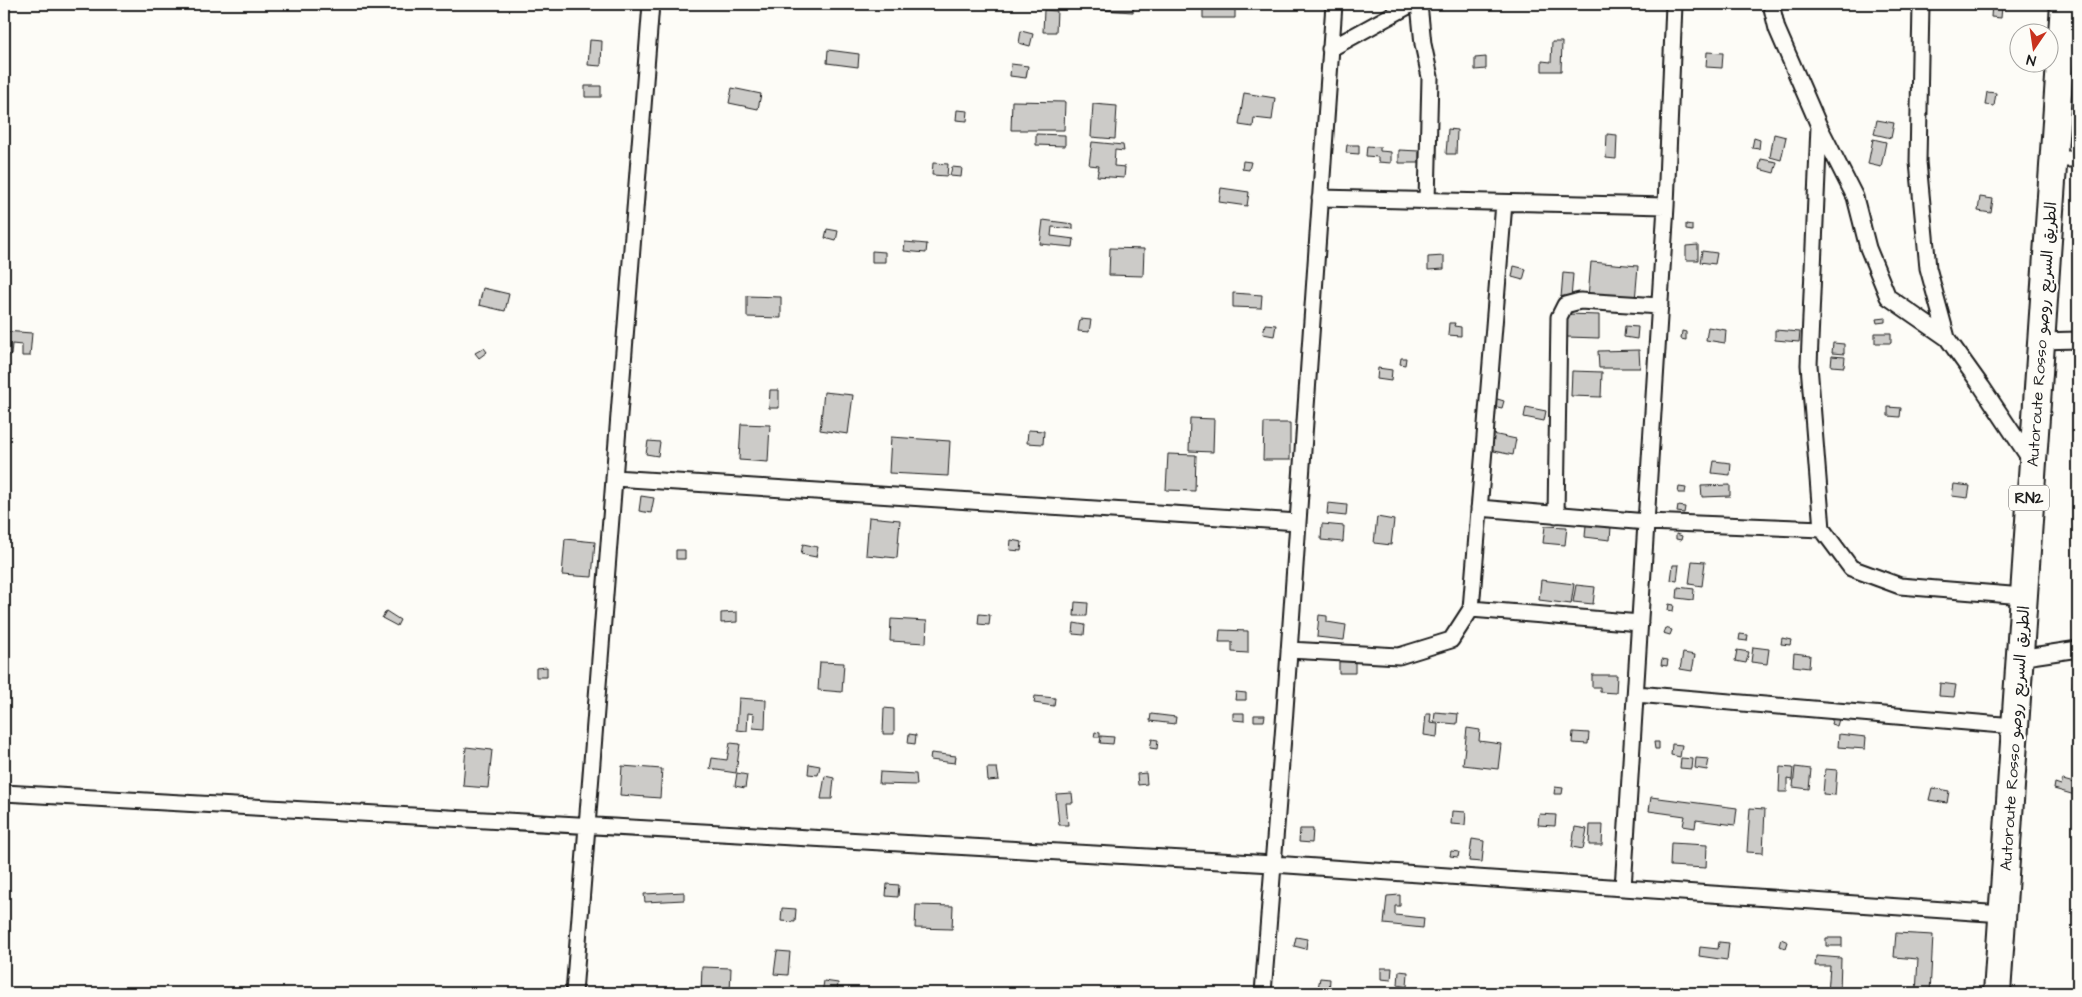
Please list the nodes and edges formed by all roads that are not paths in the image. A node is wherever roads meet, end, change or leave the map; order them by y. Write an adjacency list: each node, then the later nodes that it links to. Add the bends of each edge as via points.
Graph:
1 (651, 4): 21 (street)
2 (1334, 4): 9 (street)
3 (1412, 4): 9 (street)
4 (1419, 4): 13 (street, via 1430,77)
5 (1674, 4): 15 (street)
6 (1771, 4): 10 (street, via 1777,29)
7 (1916, 4): 17 (street, via 1918,162 1928,268)
8 (2064, 4): 11 (highway, Autoroute Rosso الطريق السريع روصو / RN2)
9 (1330, 49): 12 (street)
10 (1819, 126): 17 (street, via 1855,196 1868,248 1888,297); 26 (street, via 1809,365)
11 (2066, 159): 19 (highway, Autoroute Rosso الطريق السريع روصو / RN2)
12 (1320, 198): 13 (street); 24 (street)
13 (1427, 201): 14 (street)
14 (1504, 202): 15 (street); 22 (street)
15 (1666, 206): 16 (street)
16 (1660, 306): 23 (street, via 1580,301 1565,305 1559,317); 25 (street)
17 (1947, 338): 20 (street)
18 (2078, 340): 19 (street)
19 (2040, 341): 20 (highway, Autoroute Rosso الطريق السريع روصو / RN2)
20 (2032, 462): 27 (highway, Autoroute Rosso الطريق السريع روصو / RN2)
21 (614, 478): 24 (street); 36 (street)
22 (1479, 508): 23 (street); 28 (street)
23 (1556, 515): 25 (street)
24 (1298, 522): 31 (street)
25 (1647, 522): 26 (street); 29 (street)
26 (1822, 529): 27 (street, via 1851,568 1900,586)
27 (2023, 596): 32 (highway, Autoroute Rosso الطريق السريع روصو / RN2)
28 (1471, 609): 29 (street); 31 (street, via 1451,640 1399,656)
29 (1640, 623): 33 (street)
30 (2078, 649): 32 (street)
31 (1289, 650): 37 (street)
32 (2018, 658): 34 (highway, Autoroute Rosso الطريق السريع روصو / RN2)
33 (1636, 694): 34 (street); 38 (street)
34 (2014, 726): 39 (highway, Autoroute Rosso الطريق السريع روصو / RN2)
35 (4, 793): 36 (street)
36 (586, 826): 37 (street); 40 (street)
37 (1273, 864): 38 (street); 41 (street)
38 (1623, 888): 39 (street)
39 (2003, 914): 42 (highway, Autoroute Rosso الطريق السريع روصو / RN2)
40 (574, 993)
41 (1263, 993)
42 (1998, 993)

